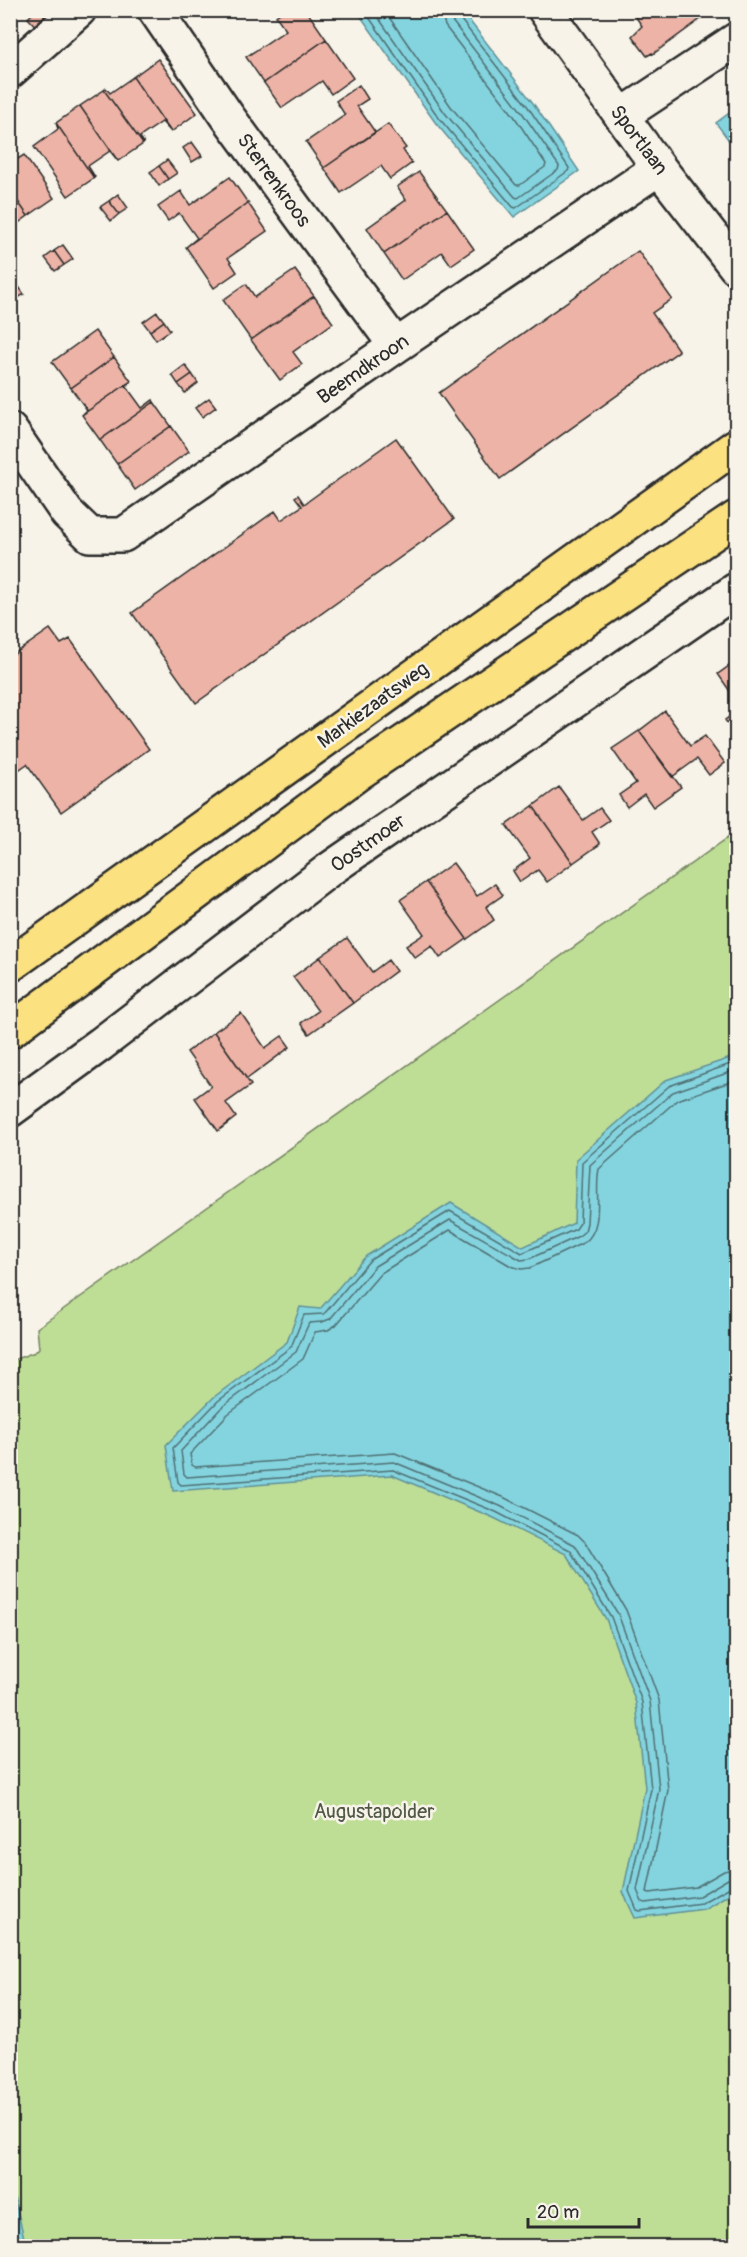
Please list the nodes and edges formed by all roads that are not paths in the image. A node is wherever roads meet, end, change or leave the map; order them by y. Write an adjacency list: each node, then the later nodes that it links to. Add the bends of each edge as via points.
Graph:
1 (79, 10): 5 (street)
2 (155, 10): 9 (street, Sterrenkroos, via 228,117)
3 (545, 10): 6 (street, Sportlaan)
4 (736, 40): 6 (street)
5 (10, 70)
6 (621, 116): 7 (street, Sportlaan)
7 (659, 168): 8 (street, Sportlaan); 9 (street, Beemdkroon)
8 (736, 267)
9 (396, 346): 10 (street, Beemdkroon, via 123,535 90,535 67,513)
10 (10, 430)
11 (736, 446): 14 (main road, Markiezaatsweg)
12 (736, 518): 15 (main road, via 360,772)
13 (736, 590): 16 (street, Oostmoer, via 330,869)
14 (10, 965)
15 (10, 1031)
16 (10, 1110)

